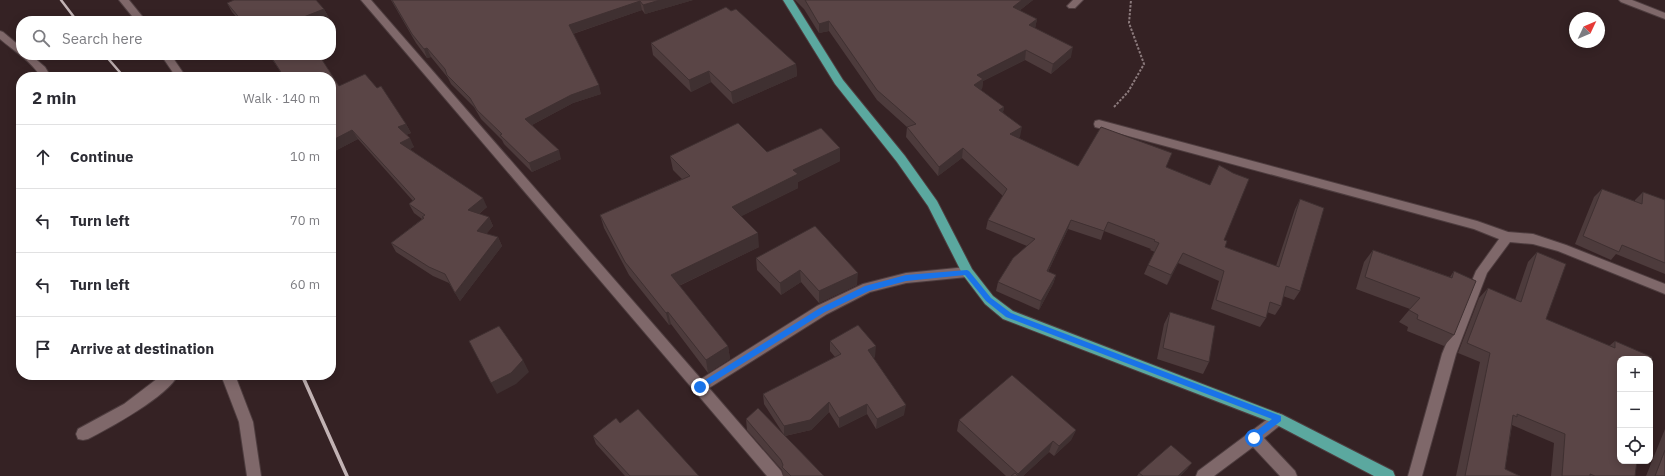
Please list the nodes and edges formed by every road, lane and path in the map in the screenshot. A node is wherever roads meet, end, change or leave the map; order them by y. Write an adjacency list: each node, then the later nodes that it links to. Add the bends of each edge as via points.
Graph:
1 (124, 0): 6 (street)
2 (366, 0): 20 (street)
3 (788, 0): 16 (main road, via 839,82 933,204)
4 (1131, 0): 14 (path, via 1129,23 1144,64 1128,92)
5 (1624, 0): 7 (street)
6 (137, 16)
7 (1665, 16)
8 (0, 34): 9 (street)
9 (16, 48)
10 (30, 60): 12 (street)
11 (169, 60): 13 (street)
12 (43, 72)
13 (178, 72)
14 (1099, 124): 15 (street, via 1477,224)
15 (1507, 237): 17 (street, via 1533,239 1562,248); 29 (street, via 1482,270 1448,354)
16 (967, 272): 20 (street, via 906,278 867,288 822,310); 21 (main road, via 989,300 1008,315)
17 (1665, 289)
18 (166, 380): 22 (street, via 150,395 122,414)
19 (230, 380): 24 (street, via 246,422)
20 (700, 387): 25 (street)
21 (1278, 419): 23 (street); 28 (main road)
22 (83, 434)
23 (1254, 438): 26 (street); 27 (street)
24 (254, 476)
25 (776, 476)
26 (1204, 476)
27 (1290, 476)
28 (1388, 476)
29 (1415, 476)

